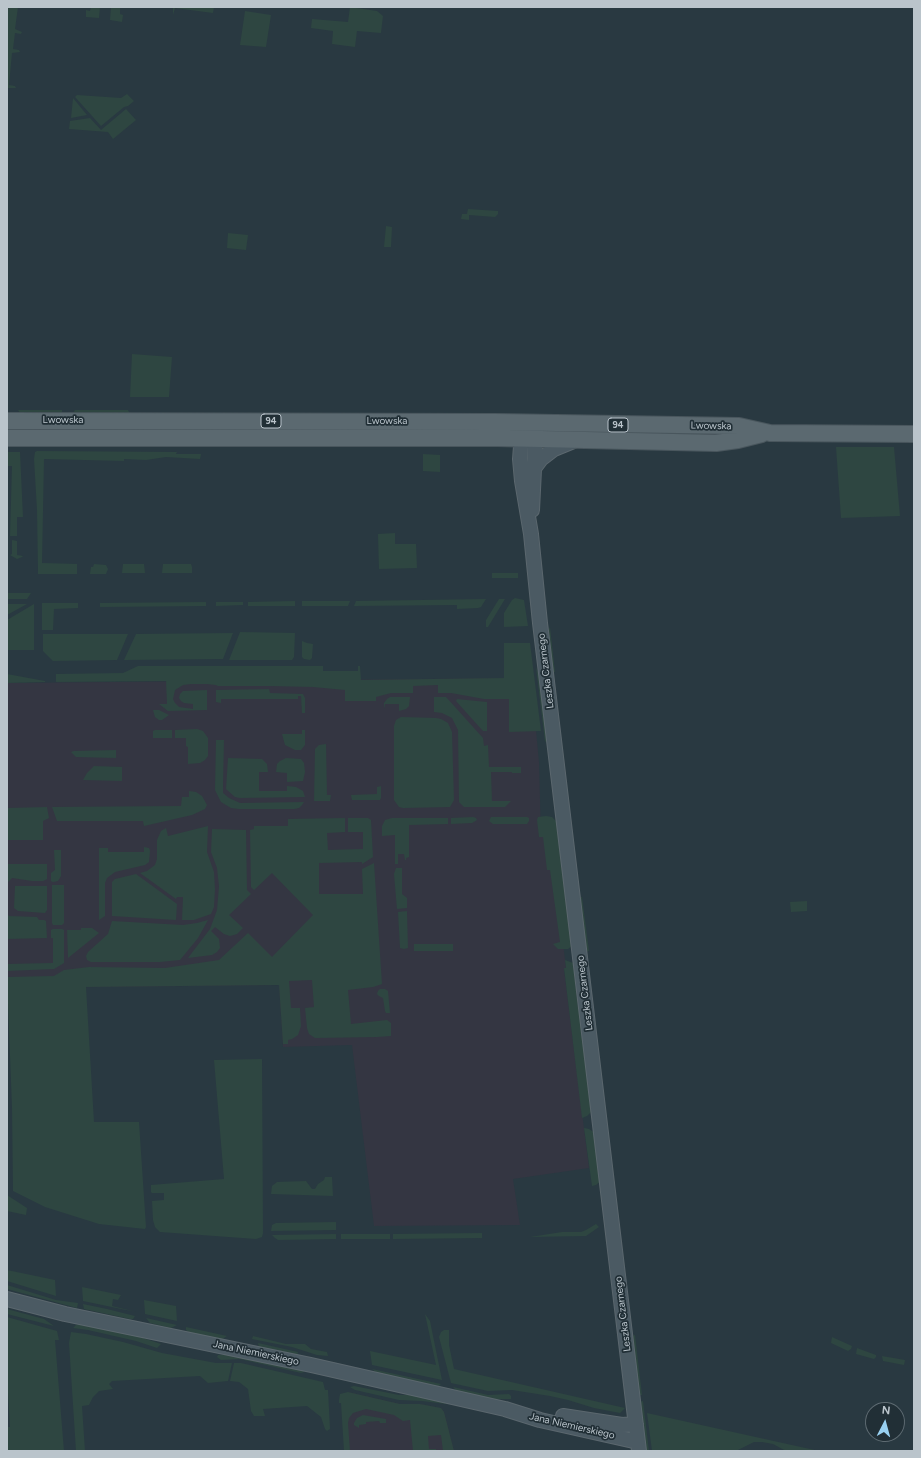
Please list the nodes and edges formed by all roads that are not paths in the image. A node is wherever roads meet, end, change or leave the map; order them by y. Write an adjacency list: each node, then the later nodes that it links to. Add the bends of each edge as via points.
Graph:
1 (7, 421): 2 (main road, Lwowska / 94)
2 (536, 423): 3 (main road, Lwowska / 94, via 738,426); 7 (street, Leszka Czarnego)
3 (766, 433): 4 (main road, Lwowska / 94); 8 (main road, Lwowska / 94, via 716,442)
4 (914, 434)
5 (7, 438): 6 (main road, Lwowska / 94)
6 (497, 438): 7 (main road, Lwowska / 94); 9 (street, via 515,450)
7 (530, 439): 8 (main road, Lwowska / 94); 9 (street, Leszka Czarnego, via 522,446); 10 (street, Leszka Czarnego)
8 (577, 440): 10 (street, Lwowska, via 554,449)
9 (520, 459): 11 (street, Leszka Czarnego)
10 (535, 467): 11 (street, Leszka Czarnego)
11 (531, 534): 14 (street, Leszka Czarnego)
12 (7, 1299): 13 (street, Jana Niemierskiego, via 65,1314 239,1349)
13 (505, 1409): 14 (street, Jana Niemierskiego, via 622,1425); 15 (street, Jana Niemierskiego)
14 (636, 1424): 15 (street, Leszka Czarnego)
15 (639, 1446)

